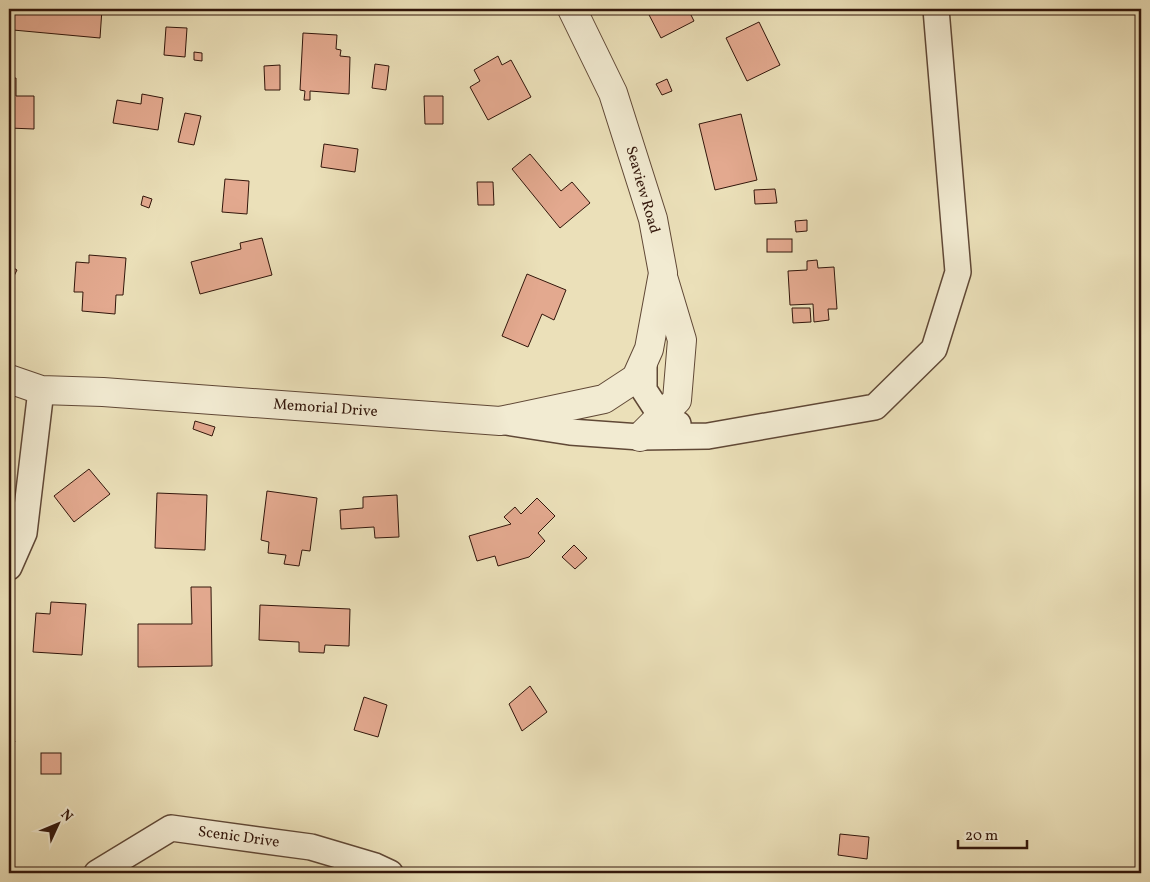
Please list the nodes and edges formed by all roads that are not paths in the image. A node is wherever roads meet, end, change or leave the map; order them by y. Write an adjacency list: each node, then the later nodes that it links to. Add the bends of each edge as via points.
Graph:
1 (572, 9): 3 (street, Seaview Road, via 613,94 654,219)
2 (936, 9): 9 (street, via 958,272 934,348 875,406)
3 (662, 273): 4 (street, Seaview Road, via 649,349); 7 (street, via 682,340)
4 (640, 370): 7 (street, via 644,390); 8 (street, Memorial Drive, via 604,399)
5 (9, 380): 6 (street, Memorial Drive)
6 (41, 390): 8 (street, Memorial Drive); 11 (street, via 24,533)
7 (669, 408): 9 (street, via 692,421); 10 (street)
8 (500, 421): 10 (street, via 570,432)
9 (708, 436): 10 (street)
10 (640, 437)
11 (9, 567)
12 (97, 873): 13 (street, Scenic Drive, via 170,828 311,847)
13 (390, 873)

